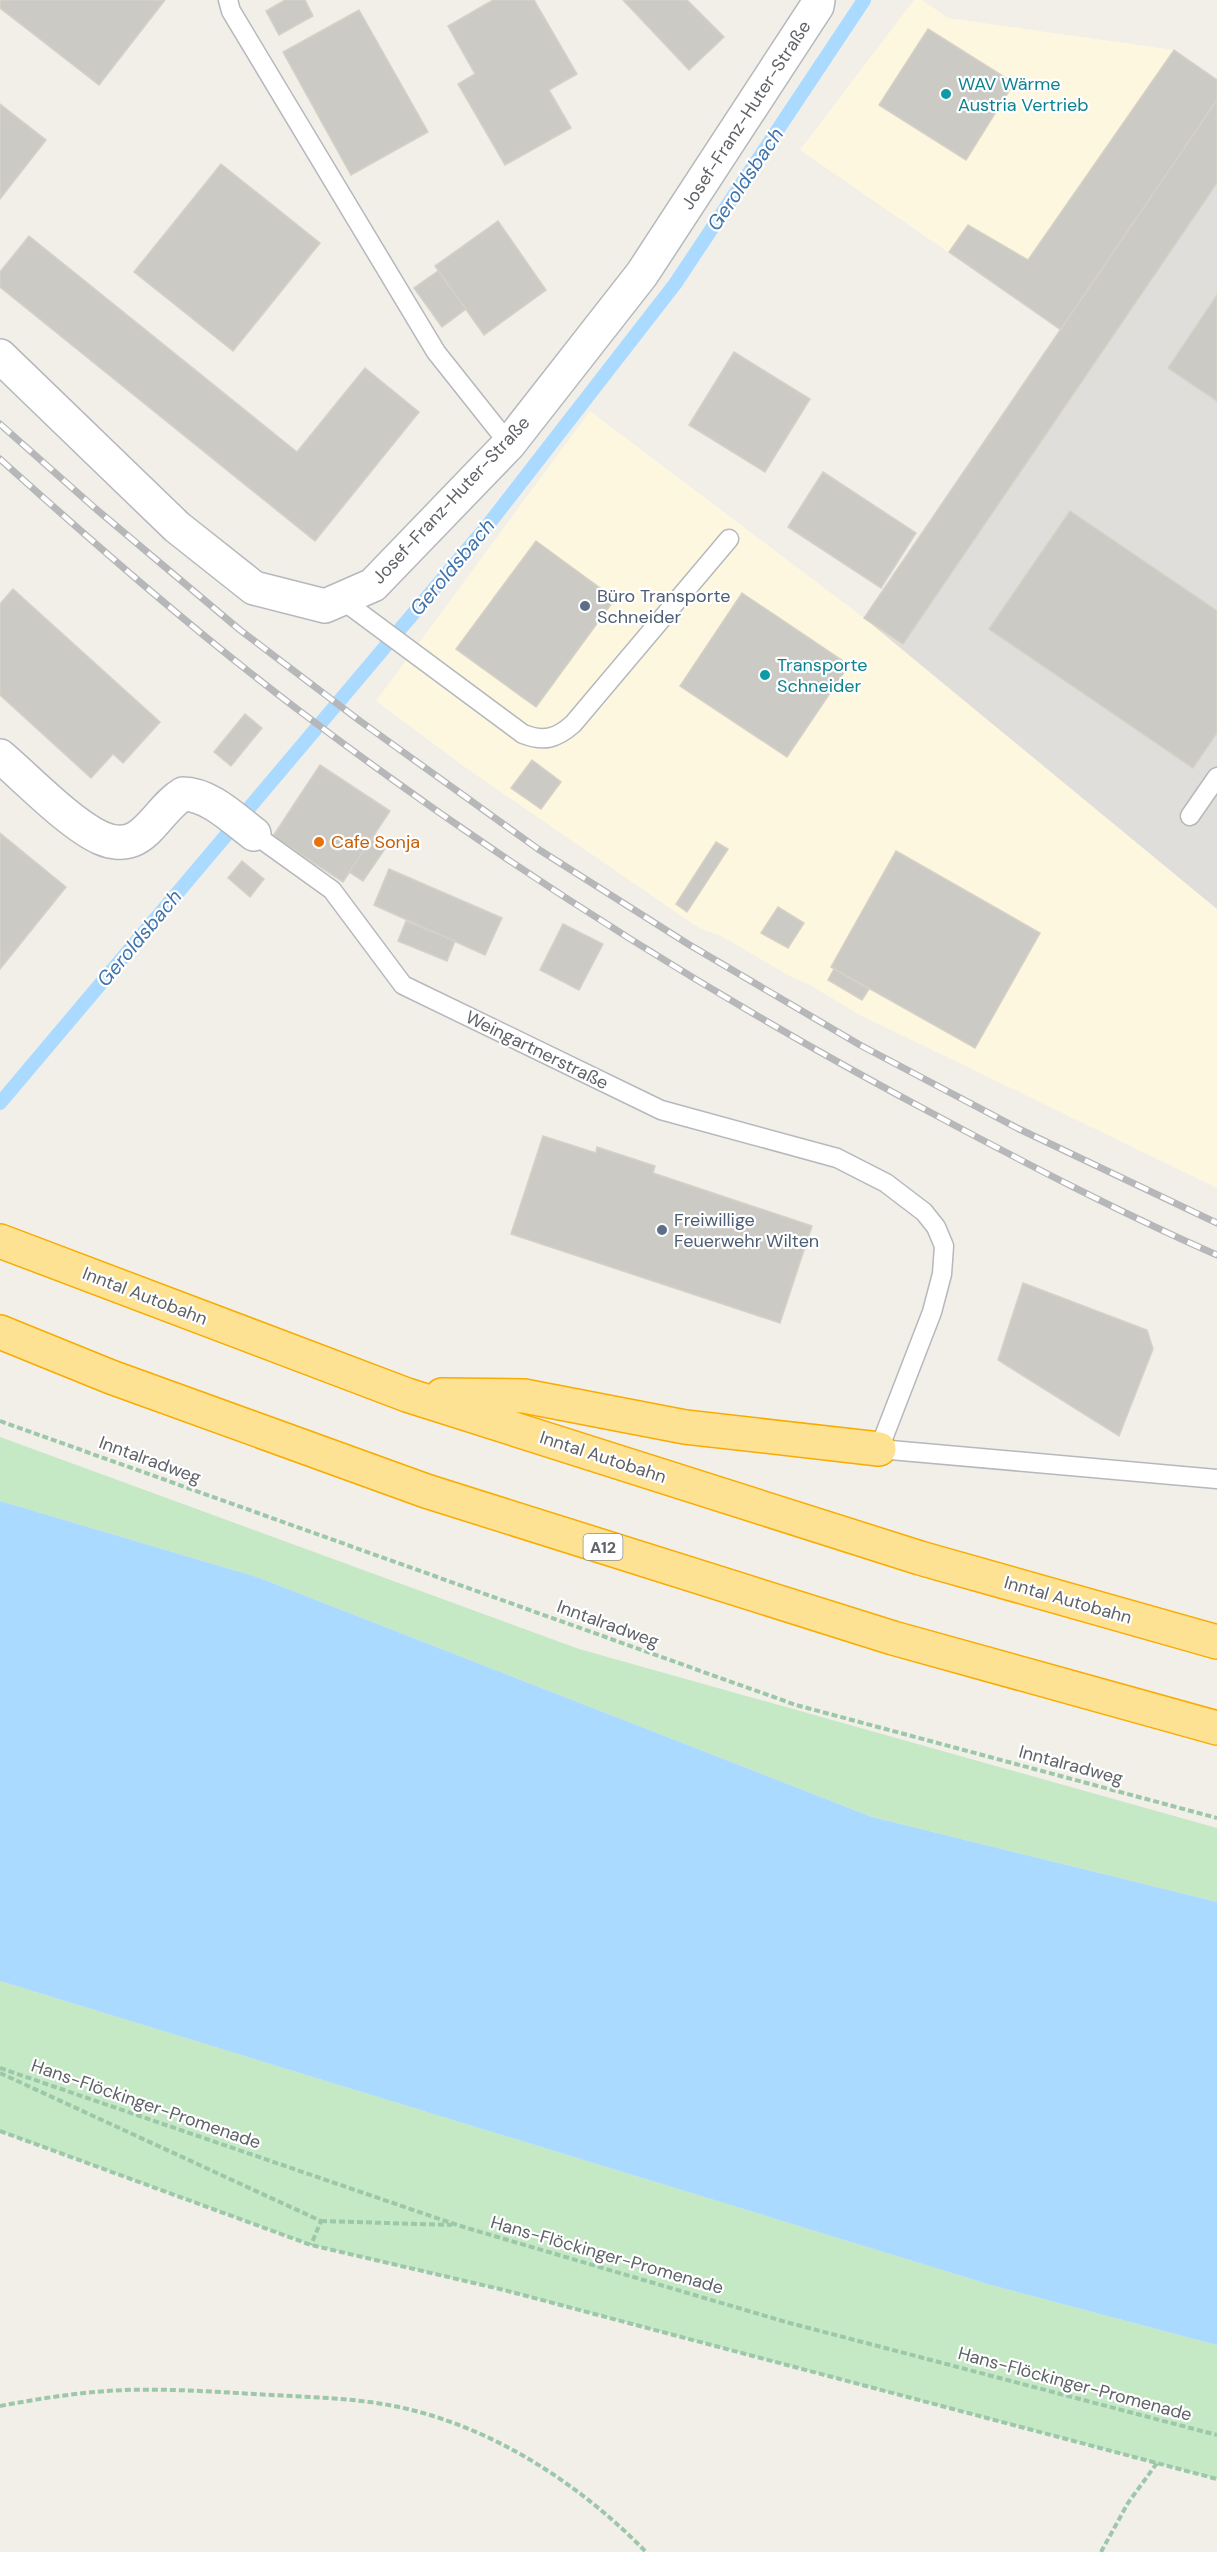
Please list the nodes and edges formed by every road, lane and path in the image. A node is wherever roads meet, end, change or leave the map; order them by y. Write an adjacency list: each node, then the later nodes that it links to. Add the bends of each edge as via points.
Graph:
1 (228, 0): 4 (lane, via 231,11 436,352)
2 (818, 0): 4 (street, Josef-Franz-Huter-Straße, via 642,274)
3 (0, 356): 6 (street, Josef-Franz-Huter-Straße, via 177,527 254,588 325,606)
4 (508, 444): 6 (street, Josef-Franz-Huter-Straße, via 373,585)
5 (729, 539): 6 (lane, via 573,724 560,735 547,739 523,734)
6 (341, 599)
7 (0, 756): 10 (street, Weingartnerstraße, via 80,824 104,839 124,843 139,836 183,794 202,798)
8 (1217, 777): 9 (lane)
9 (1190, 816)
10 (254, 834): 15 (lane, Weingartnerstraße, via 332,890 403,984 661,1110 837,1158 886,1183 924,1212 944,1246 942,1274 932,1312)
11 (0, 1241): 13 (highway, Inntal Autobahn)
12 (0, 1332): 18 (highway, A12, via 111,1377 426,1491 893,1638)
13 (407, 1395): 15 (highway, via 524,1396 685,1427); 17 (highway, Inntal Autobahn, via 920,1558)
14 (0, 1421): 19 (path, Inntalradweg, via 796,1705)
15 (879, 1449): 16 (lane)
16 (1217, 1479)
17 (1217, 1642)
18 (1217, 1728)
19 (1217, 1818)
20 (0, 2070): 22 (path); 23 (path, Hans-Flöckinger-Promenade)
21 (0, 2131): 24 (path)
22 (321, 2221): 23 (path); 24 (path)
23 (457, 2225): 26 (path, Hans-Flöckinger-Promenade, via 786,2322)
24 (311, 2245): 27 (path, via 504,2290)
25 (0, 2406): 29 (path, via 97,2392 162,2391 324,2398 394,2406 470,2431 527,2459 595,2504)
26 (1217, 2435)
27 (1157, 2463): 28 (path); 30 (path)
28 (1217, 2479)
29 (646, 2552)
30 (1101, 2552)

